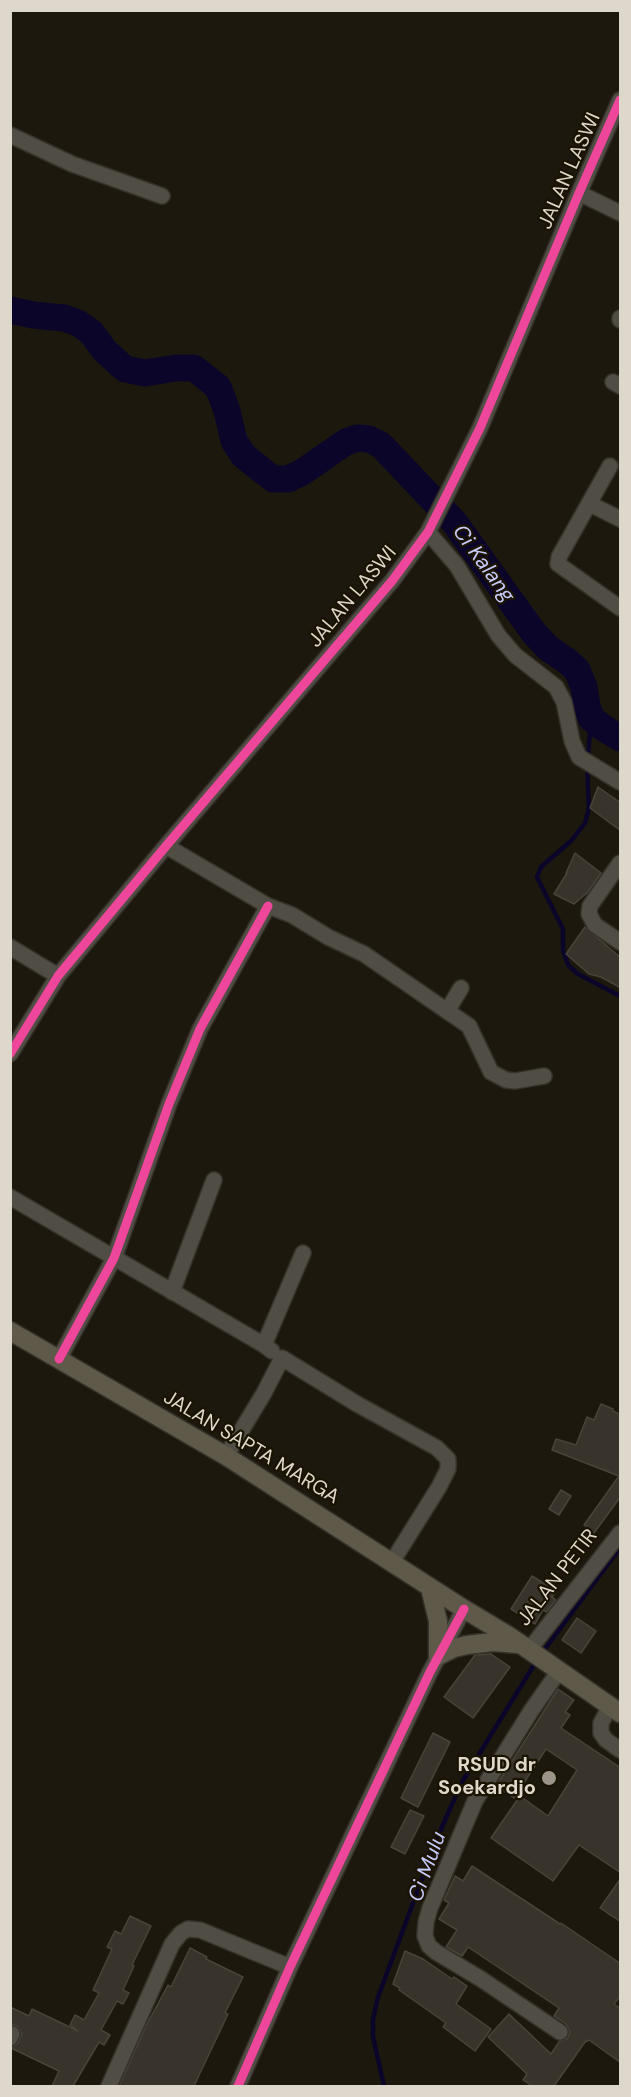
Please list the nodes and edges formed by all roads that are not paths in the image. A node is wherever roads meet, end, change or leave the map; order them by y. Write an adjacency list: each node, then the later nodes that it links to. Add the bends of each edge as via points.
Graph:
1 (621, 100): 3 (street, JALAN LASWI)
2 (10, 135): 4 (street, via 72,164)
3 (579, 193): 5 (street); 9 (street, JALAN LASWI, via 480,428)
4 (162, 196)
5 (621, 213)
6 (610, 466): 7 (street)
7 (590, 504): 8 (street); 10 (street, via 558,564)
8 (621, 519)
9 (430, 527): 11 (street, via 498,635 515,655 556,687 564,702 572,741 588,762); 12 (street, JALAN LASWI, via 392,581)
10 (621, 608)
11 (621, 782)
12 (166, 846): 14 (street); 17 (street, JALAN LASWI)
13 (621, 862): 15 (street, via 590,906 589,914 595,925)
14 (268, 906): 19 (street, via 364,954); 25 (street, via 189,1056)
15 (621, 942)
16 (10, 947): 17 (street)
17 (58, 976): 20 (street, JALAN LASWI)
18 (462, 988): 19 (street)
19 (447, 1011): 21 (street, via 469,1026 491,1072 515,1081)
20 (10, 1054)
21 (544, 1076)
22 (214, 1180): 26 (street)
23 (10, 1197): 25 (street)
24 (303, 1253): 28 (street)
25 (114, 1258): 26 (street); 30 (street)
26 (172, 1292): 28 (street)
27 (10, 1331): 30 (main road, JALAN SAPTA MARGA)
28 (264, 1345): 29 (street)
29 (282, 1358): 31 (street); 33 (street, via 437,1448 448,1459 448,1469 439,1487)
30 (58, 1359): 31 (main road, JALAN SAPTA MARGA)
31 (226, 1456): 33 (main road, JALAN SAPTA MARGA)
32 (621, 1533): 36 (street, JALAN PETIR)
33 (392, 1562): 34 (main road, JALAN SAPTA MARGA)
34 (430, 1588): 35 (main road, JALAN SAPTA MARGA); 37 (main road, via 438,1621)
35 (464, 1610): 36 (main road, JALAN SAPTA MARGA); 37 (street)
36 (527, 1649): 37 (main road, via 492,1642 454,1648); 38 (main road, JALAN SAPTA MARGA)
37 (438, 1656): 41 (street)
38 (558, 1670): 39 (main road, JALAN SAPTA MARGA); 42 (street, via 475,1801 430,1908 425,1936 436,1952)
39 (615, 1709): 40 (street, via 601,1723 601,1733)
40 (621, 1750)
41 (290, 1967): 43 (street, via 201,1930 181,1932 172,1944); 44 (street)
42 (560, 2032)
43 (109, 2086)
44 (238, 2086)

